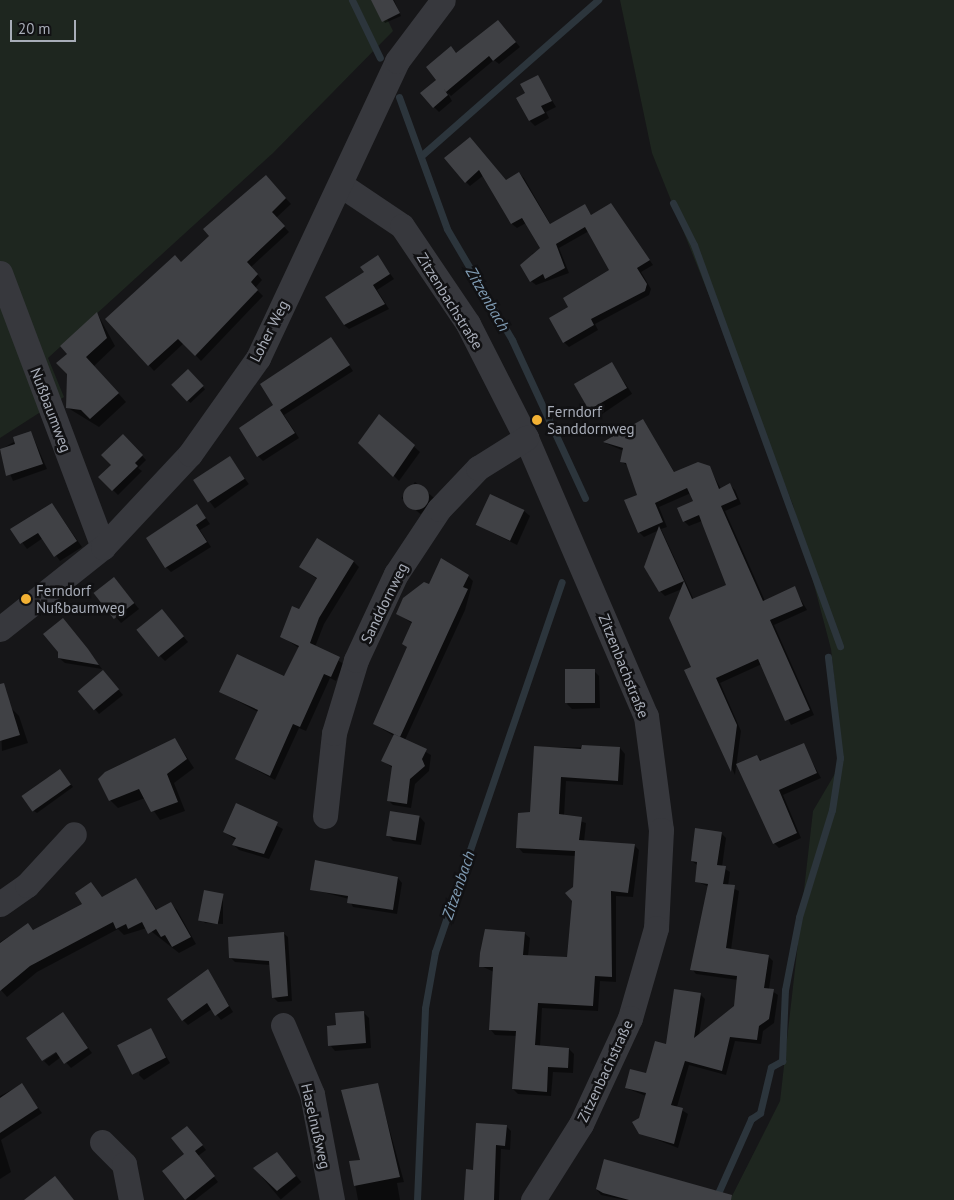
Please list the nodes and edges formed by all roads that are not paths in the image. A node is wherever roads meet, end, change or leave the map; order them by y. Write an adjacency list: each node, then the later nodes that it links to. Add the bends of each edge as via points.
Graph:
1 (443, 0): 2 (street, Loher Weg, via 397,61)
2 (341, 185): 4 (street, Zitzenbachstraße, via 408,234 468,324); 5 (street, Loher Weg, via 258,358 190,454)
3 (0, 273): 5 (street, Nußbaumweg)
4 (526, 438): 7 (street, Sanddornweg, via 465,482 439,509 396,574 356,660 334,733); 14 (street, Zitzenbachstraße, via 646,716 661,830 656,928 630,1018 581,1124)
5 (103, 547): 6 (street, Loher Weg)
6 (0, 629)
7 (326, 816)
8 (74, 834): 9 (street, via 27,885)
9 (0, 904)
10 (283, 1025): 13 (street, Haselnußweg, via 312,1094)
11 (102, 1142): 12 (street, via 124,1164)
12 (131, 1200)
13 (332, 1200)
14 (533, 1200)

